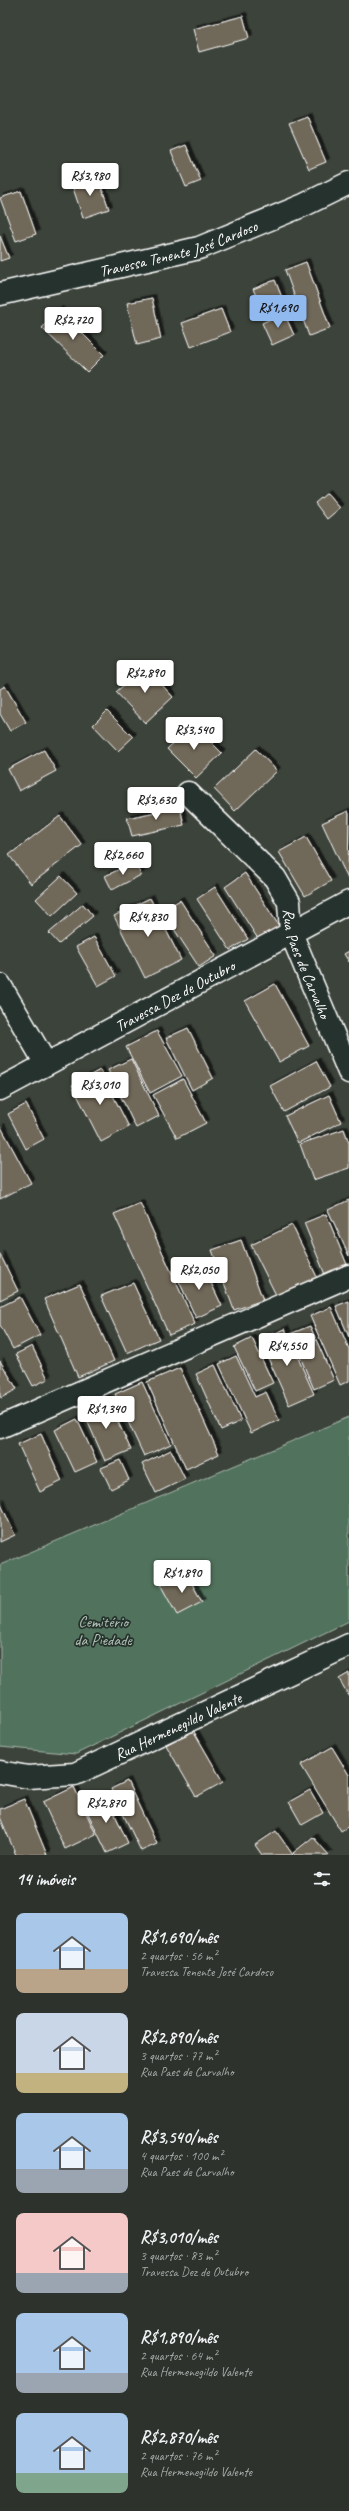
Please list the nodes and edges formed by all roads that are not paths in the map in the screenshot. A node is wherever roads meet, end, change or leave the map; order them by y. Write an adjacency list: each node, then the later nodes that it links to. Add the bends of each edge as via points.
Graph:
1 (349, 183): 2 (street, Travessa Tenente José Cardoso, via 304,205 199,248)
2 (0, 294)
3 (188, 793): 5 (street, Rua Paes de Carvalho, via 275,878 289,902)
4 (349, 902): 5 (street, Travessa Dez de Outubro)
5 (291, 933): 7 (street, Travessa Dez de Outubro); 8 (street, Rua Paes de Carvalho)
6 (0, 985): 7 (street)
7 (46, 1064): 9 (street, Travessa Dez de Outubro)
8 (349, 1072)
9 (0, 1089)
10 (349, 1276): 11 (street)
11 (0, 1427)
12 (349, 1645): 13 (street, Rua Hermenegildo Valente, via 75,1774 28,1777)
13 (0, 1772)

